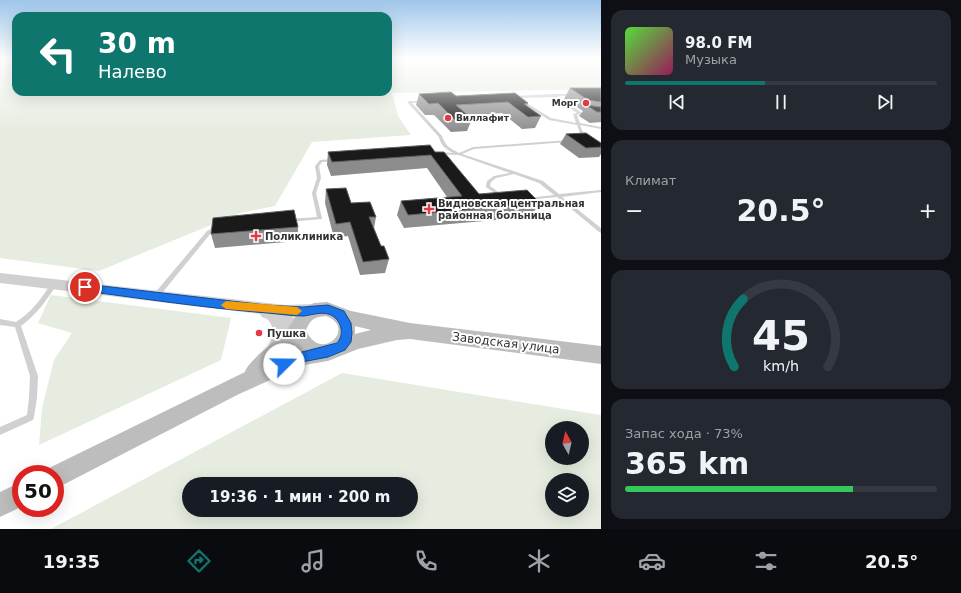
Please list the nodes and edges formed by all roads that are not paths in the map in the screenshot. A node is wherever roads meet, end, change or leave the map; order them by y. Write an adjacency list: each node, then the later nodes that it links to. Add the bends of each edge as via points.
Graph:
1 (554, 95): 2 (lane); 3 (lane); 6 (lane)
2 (582, 95)
3 (513, 97): 4 (lane); 8 (lane, via 550,119)
4 (507, 98)
5 (430, 101): 13 (lane, via 409,102 441,137 446,147)
6 (580, 113): 7 (lane); 8 (lane, via 575,114)
7 (587, 114)
8 (579, 125): 9 (lane); 10 (lane)
9 (601, 128)
10 (585, 140): 11 (lane); 13 (lane, via 482,147)
11 (590, 144)
12 (436, 154): 13 (lane)
13 (458, 154): 15 (lane)
14 (336, 160): 20 (lane, via 321,161 317,166 320,178 314,193 320,218)
15 (515, 173): 17 (lane, via 540,182); 18 (lane, via 491,178 488,184 492,190)
16 (601, 191): 17 (lane)
17 (558, 195): 19 (lane); 22 (lane)
18 (508, 198)
19 (524, 199)
20 (280, 222)
21 (224, 226): 25 (lane, via 216,227 209,232)
22 (601, 231)
23 (0, 278): 24 (street)
24 (54, 284): 25 (street); 31 (lane, via 41,305 31,316)
25 (156, 296): 26 (street)
26 (230, 305): 27 (street); 29 (street, via 259,310)
27 (314, 310): 28 (main road); 32 (main road, via 304,315)
28 (334, 311): 33 (main road, via 351,318); 34 (main road, via 340,314 345,323 346,338)
29 (273, 316): 32 (street); 37 (street, via 280,328 281,337)
30 (0, 322): 31 (lane)
31 (17, 325): 39 (lane, via 34,376 30,417)
32 (297, 328): 35 (main road, via 306,347); 37 (main road)
33 (410, 331): 34 (main road, via 390,333); 36 (main road, Заводская улица)
34 (341, 346): 35 (main road, via 328,352)
35 (321, 352): 38 (main road, via 302,357)
36 (601, 355)
37 (268, 360): 38 (main road)
38 (232, 387): 40 (main road)
39 (0, 431)
40 (64, 472)
41 (12, 499): 42 (main road)
42 (0, 505)

